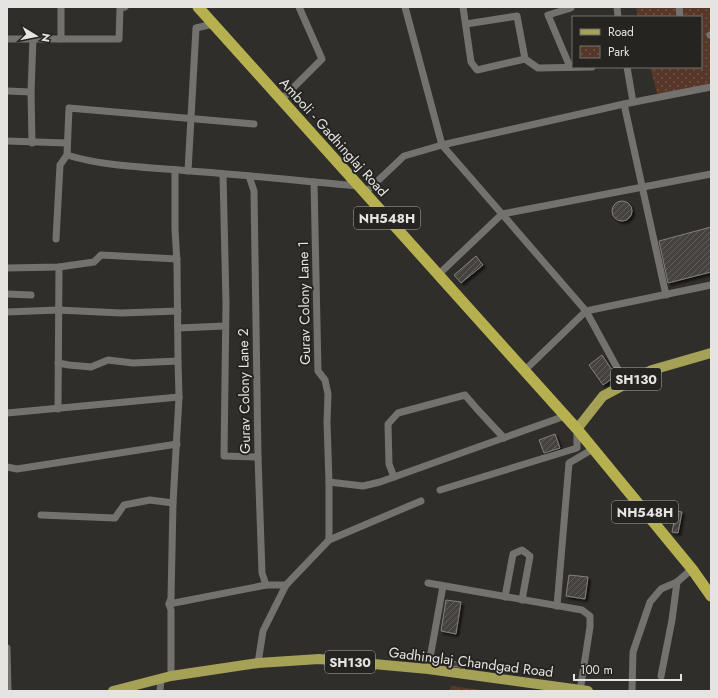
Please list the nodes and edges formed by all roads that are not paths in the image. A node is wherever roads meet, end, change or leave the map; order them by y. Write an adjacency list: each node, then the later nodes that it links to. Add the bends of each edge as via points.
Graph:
1 (61, 7): 12 (street)
2 (125, 7): 12 (street, via 120,8 119,40)
3 (198, 7): 8 (highway, Amboli - Gadhinglaj Road / NH548H)
4 (299, 7): 19 (street, via 322,59)
5 (405, 7): 27 (street)
6 (463, 7): 9 (street)
7 (571, 7): 14 (street, via 548,16)
8 (213, 24): 19 (highway, Amboli - Gadhinglaj Road / NH548H); 22 (street, via 196,28)
9 (466, 24): 13 (street, via 516,16); 13 (street, via 471,62 477,70)
10 (33, 38): 11 (street); 12 (street); 18 (street)
11 (7, 39)
12 (61, 39)
13 (525, 59): 14 (street, via 538,68)
14 (570, 67)
15 (627, 68): 20 (street)
16 (711, 87): 20 (street)
17 (7, 91): 18 (street)
18 (31, 92): 25 (street)
19 (282, 100): 36 (highway, Amboli - Gadhinglaj Road / NH548H)
20 (633, 102): 21 (street)
21 (624, 104): 27 (street); 35 (street)
22 (191, 118): 23 (street); 26 (street, via 69,108); 30 (street)
23 (254, 124)
24 (7, 142): 25 (street)
25 (32, 143): 26 (street)
26 (67, 143): 28 (street)
27 (442, 145): 36 (street, via 404,156); 37 (street)
28 (67, 155): 29 (street, via 87,161); 38 (street, via 60,165)
29 (175, 170): 30 (street); 39 (street)
30 (188, 170): 31 (street)
31 (223, 174): 33 (street); 51 (street)
32 (711, 174): 35 (street)
33 (249, 176): 34 (street); 66 (street, Gurav Colony Lane 2, via 254,191)
34 (314, 182): 36 (street); 69 (street, Gurav Colony Lane 1, via 318,371 325,380 328,394)
35 (642, 187): 37 (street); 46 (street)
36 (362, 190): 42 (highway, Amboli - Gadhinglaj Road / NH548H)
37 (502, 214): 42 (street); 49 (street)
38 (56, 239)
39 (177, 259): 40 (street, via 101,255 94,262); 48 (street)
40 (59, 267): 41 (street); 47 (street)
41 (7, 268)
42 (438, 275): 56 (highway, Amboli - Gadhinglaj Road / NH548H)
43 (711, 286): 46 (street)
44 (7, 294): 45 (street)
45 (31, 295)
46 (666, 295): 49 (street)
47 (58, 310): 48 (street, via 121,313); 50 (street); 55 (street)
48 (178, 311): 52 (street)
49 (586, 311): 56 (street); 57 (street)
50 (7, 312)
51 (225, 326): 52 (street); 66 (street, via 224,456)
52 (178, 328): 54 (street)
53 (711, 353): 57 (main road, SH130, via 652,370)
54 (178, 361): 55 (street, via 133,363 108,360 91,366); 58 (street)
55 (58, 363): 59 (street)
56 (524, 371): 61 (highway, Amboli - Gadhinglaj Road / NH548H)
57 (626, 384): 62 (main road, SH130, via 603,396)
58 (180, 397): 59 (street); 64 (street)
59 (58, 409): 60 (street)
60 (7, 413)
61 (565, 416): 62 (highway, Amboli - Gadhinglaj Road / NH548H); 63 (street)
62 (577, 429): 65 (highway, NH548H); 70 (street, via 577,448)
63 (504, 438): 68 (street); 68 (street, via 466,395 398,413 388,424 389,464)
64 (177, 444): 67 (street, via 17,469); 72 (street)
65 (593, 449): 75 (highway, NH548H); 85 (street, via 569,463)
66 (258, 457): 78 (street, Gurav Colony Lane 2, via 262,574)
67 (7, 467)
68 (394, 477): 69 (street, via 363,486)
69 (329, 482): 74 (street, Gurav Colony Lane 1)
70 (440, 490)
71 (421, 502): 74 (street)
72 (173, 503): 73 (street, via 150,500 124,505 115,518); 84 (street)
73 (41, 515)
74 (329, 540): 79 (street)
75 (692, 569): 76 (street); 81 (highway, NH548H)
76 (677, 582): 89 (street); 95 (street, via 661,589 650,602 633,652)
77 (428, 583): 80 (street)
78 (266, 585): 79 (street); 84 (street)
79 (286, 586): 87 (street, via 263,631)
80 (444, 586): 82 (street); 88 (street)
81 (711, 596)
82 (505, 597): 83 (street); 83 (street, via 514,554 522,550 530,556)
83 (522, 600): 85 (street)
84 (169, 604): 90 (street, via 171,610)
85 (557, 606): 94 (street, via 582,610 590,616)
86 (7, 648): 91 (street)
87 (258, 663): 88 (main road, Gadhinglaj Chandgad Road / SH130, via 319,659); 90 (main road, Gadhinglaj Chandgad Road / SH130)
88 (428, 669): 94 (main road, Gadhinglaj Chandgad Road / SH130)
89 (661, 676)
90 (166, 677): 92 (main road, Gadhinglaj Chandgad Road / SH130); 93 (street)
91 (8, 691)
92 (113, 691)
93 (160, 691)
94 (583, 691)
95 (632, 691)

